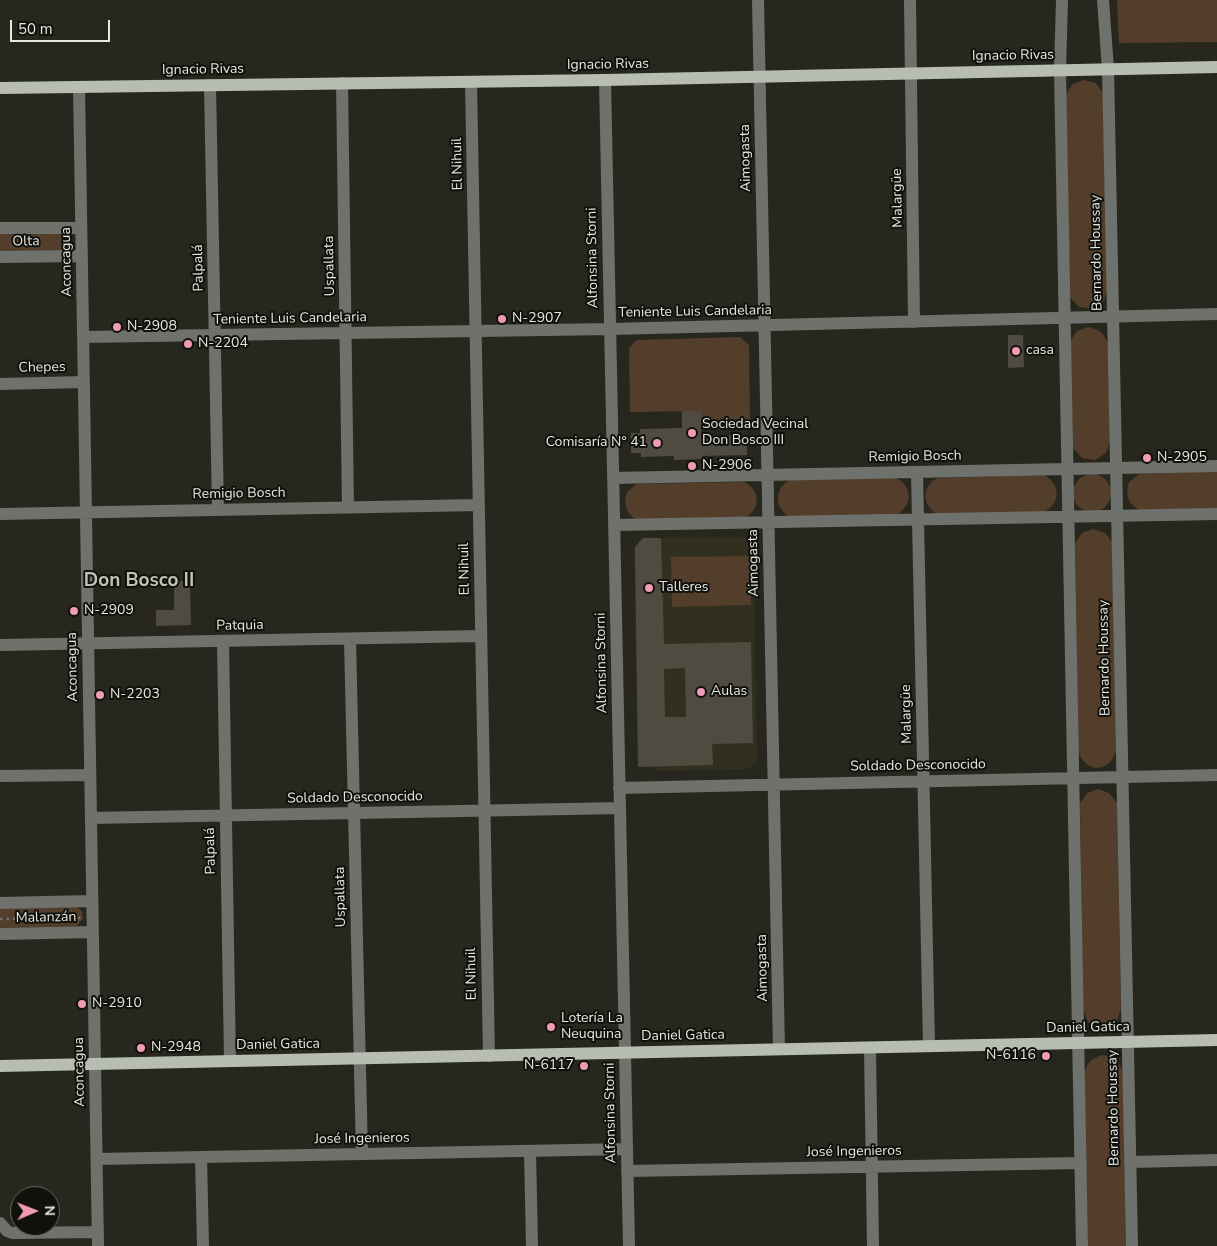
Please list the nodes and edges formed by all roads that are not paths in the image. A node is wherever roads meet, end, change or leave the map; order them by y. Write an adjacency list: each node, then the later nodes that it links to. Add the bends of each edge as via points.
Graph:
1 (758, 0): 9 (street, Aimogasta)
2 (910, 0): 8 (street, Malargüe)
3 (1062, 0): 7 (street)
4 (1103, 0): 6 (street, Bernardo Houssay)
5 (1217, 67): 6 (main road, Ignacio Rivas)
6 (1108, 69): 7 (main road, Ignacio Rivas); 21 (street, Bernardo Houssay)
7 (1060, 70): 8 (main road, Ignacio Rivas); 22 (street)
8 (911, 73): 9 (main road, Ignacio Rivas); 23 (street, Malargüe)
9 (759, 76): 10 (main road, Ignacio Rivas); 24 (street, Aimogasta)
10 (605, 80): 11 (main road, Ignacio Rivas); 25 (street, Alfonsina Storni)
11 (471, 82): 12 (main road, Ignacio Rivas); 26 (street, El Nihuil)
12 (342, 84): 13 (main road, Ignacio Rivas); 27 (street, Uspallata)
13 (210, 85): 14 (main road, Ignacio Rivas); 28 (street, Palpalá)
14 (79, 87): 15 (main road, Ignacio Rivas); 17 (street, Aconcagua)
15 (0, 88)
16 (0, 228): 17 (street, Olta)
17 (81, 228): 18 (street, Aconcagua)
18 (82, 256): 19 (street, Olta); 29 (street, Aconcagua)
19 (0, 258)
20 (1217, 314): 21 (street, Teniente Luis Candelaria)
21 (1113, 317): 22 (street, Teniente Luis Candelaria); 33 (street, Bernardo Houssay)
22 (1065, 318): 23 (street, Teniente Luis Candelaria); 34 (street)
23 (914, 322): 24 (street, Teniente Luis Candelaria)
24 (764, 326): 25 (street, Teniente Luis Candelaria); 36 (street, Aimogasta)
25 (610, 329): 26 (street, Teniente Luis Candelaria); 37 (street, Alfonsina Storni)
26 (476, 331): 27 (street, Teniente Luis Candelaria); 38 (street, El Nihuil)
27 (346, 333): 28 (street, Teniente Luis Candelaria); 39 (street, Uspallata)
28 (215, 335): 29 (street, Teniente Luis Candelaria); 40 (street, Palpalá)
29 (83, 337): 30 (street, Aconcagua)
30 (84, 382): 31 (street, Chepes); 41 (street, Aconcagua)
31 (0, 384)
32 (1217, 466): 33 (street, Remigio Bosch)
33 (1116, 468): 34 (street, Remigio Bosch); 44 (street, Bernardo Houssay)
34 (1068, 469): 35 (street, Remigio Bosch); 45 (street)
35 (917, 472): 36 (street, Remigio Bosch); 46 (street, Malargüe)
36 (768, 475): 37 (street, Remigio Bosch); 47 (street, Aimogasta)
37 (613, 478): 48 (street, Alfonsina Storni)
38 (479, 505): 39 (street, Remigio Bosch); 49 (street, El Nihuil)
39 (348, 507): 40 (street, Remigio Bosch)
40 (218, 510): 41 (street, Remigio Bosch)
41 (86, 512): 42 (street, Remigio Bosch); 52 (street, Aconcagua)
42 (0, 514)
43 (1217, 514): 44 (street)
44 (1117, 516): 45 (street); 57 (street, Bernardo Houssay)
45 (1069, 517): 46 (street); 58 (street)
46 (918, 520): 47 (street); 59 (street, Malargüe)
47 (769, 522): 48 (street); 60 (street, Aimogasta)
48 (614, 525): 61 (street, Alfonsina Storni)
49 (481, 636): 50 (street, Patquia); 63 (street, El Nihuil)
50 (350, 639): 51 (street, Patquia); 64 (street, Uspallata)
51 (222, 641): 52 (street, Patquia); 65 (street, Palpalá)
52 (88, 643): 53 (street, Patquia); 54 (street, Aconcagua)
53 (0, 645)
54 (90, 775): 56 (street); 66 (street, Aconcagua)
55 (1217, 775): 57 (street, Soldado Desconocido)
56 (0, 776)
57 (1122, 777): 58 (street, Soldado Desconocido); 72 (street, Bernardo Houssay)
58 (1074, 778): 59 (street, Soldado Desconocido); 73 (street)
59 (924, 781): 60 (street, Soldado Desconocido); 74 (street, Malargüe)
60 (774, 784): 61 (street, Soldado Desconocido); 76 (street, Aimogasta)
61 (619, 788): 62 (street, Alfonsina Storni)
62 (620, 808): 63 (street, Soldado Desconocido); 77 (street, Alfonsina Storni)
63 (484, 810): 64 (street, Soldado Desconocido); 78 (street, El Nihuil)
64 (354, 813): 65 (street, Soldado Desconocido); 79 (street, Uspallata)
65 (226, 816): 66 (street, Soldado Desconocido); 80 (street, Palpalá)
66 (91, 818): 67 (street, Aconcagua)
67 (92, 901): 68 (street, Malanzán); 69 (street, Aconcagua)
68 (0, 903)
69 (92, 932): 70 (street, Malanzán); 81 (street, Aconcagua)
70 (0, 934)
71 (1217, 1040): 72 (main road, Daniel Gatica)
72 (1128, 1042): 73 (main road, Daniel Gatica); 89 (street, Bernardo Houssay)
73 (1078, 1043): 74 (main road, Daniel Gatica); 90 (street)
74 (929, 1046): 75 (main road, Daniel Gatica)
75 (870, 1048): 76 (main road, Daniel Gatica); 91 (street)
76 (779, 1050): 77 (main road, Daniel Gatica)
77 (625, 1053): 78 (main road, Daniel Gatica); 83 (street, Alfonsina Storni)
78 (489, 1056): 79 (main road, Daniel Gatica)
79 (360, 1058): 80 (main road, Daniel Gatica); 85 (street, Uspallata)
80 (230, 1061): 81 (main road, Daniel Gatica)
81 (95, 1064): 82 (main road, Daniel Gatica); 87 (street, Aconcagua)
82 (0, 1066)
83 (627, 1150): 84 (street, José Ingenieros); 92 (street, Alfonsina Storni)
84 (530, 1151): 85 (street, José Ingenieros); 97 (street)
85 (362, 1154): 86 (street, José Ingenieros)
86 (201, 1157): 87 (street, José Ingenieros); 96 (street)
87 (97, 1159): 94 (street, Aconcagua)
88 (1217, 1160): 89 (street)
89 (1130, 1162): 101 (street, Bernardo Houssay)
90 (1081, 1163): 91 (street, José Ingenieros); 100 (street)
91 (872, 1167): 92 (street, José Ingenieros); 99 (street)
92 (627, 1171): 98 (street, Alfonsina Storni)
93 (1, 1226): 94 (street, via 18,1233)
94 (98, 1232): 95 (street, Aconcagua)
95 (98, 1246)
96 (203, 1246)
97 (532, 1246)
98 (629, 1246)
99 (873, 1246)
100 (1082, 1246)
101 (1132, 1246)

